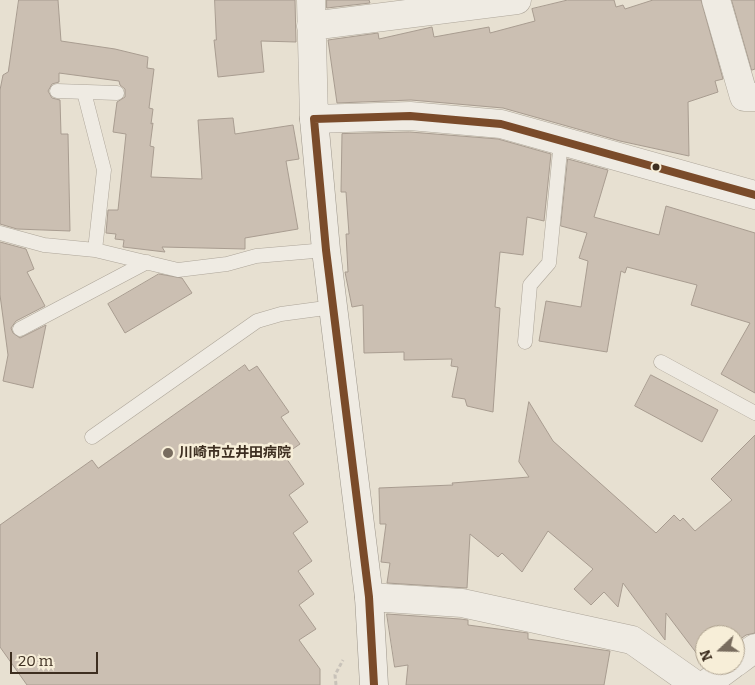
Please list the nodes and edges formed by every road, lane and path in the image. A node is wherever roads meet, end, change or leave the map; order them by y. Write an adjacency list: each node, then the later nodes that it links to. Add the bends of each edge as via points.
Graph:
1 (517, 0): 3 (street)
2 (716, 0): 7 (street, via 744,97)
3 (311, 13): 8 (street)
4 (57, 91): 5 (lane)
5 (84, 92): 6 (lane); 12 (lane, via 104,170)
6 (117, 93)
7 (755, 97)
8 (314, 119): 9 (street, via 410,116 501,124); 13 (street)
9 (561, 141): 10 (street); 17 (lane, via 550,263 530,285)
10 (755, 195)
11 (0, 233): 12 (lane, via 44,245)
12 (95, 250): 14 (lane)
13 (326, 250): 14 (lane, via 256,256 228,264 178,270); 15 (street)
14 (147, 262): 16 (lane)
15 (333, 307): 20 (lane, via 280,314 257,321); 21 (street)
16 (20, 329)
17 (525, 342)
18 (661, 362): 19 (lane)
19 (755, 413)
20 (92, 437)
21 (368, 597): 25 (street); 26 (street, via 462,603 632,640)
22 (755, 648): 23 (street)
23 (745, 656)
24 (719, 675): 27 (street)
25 (374, 685)
26 (696, 685)
27 (705, 685)

